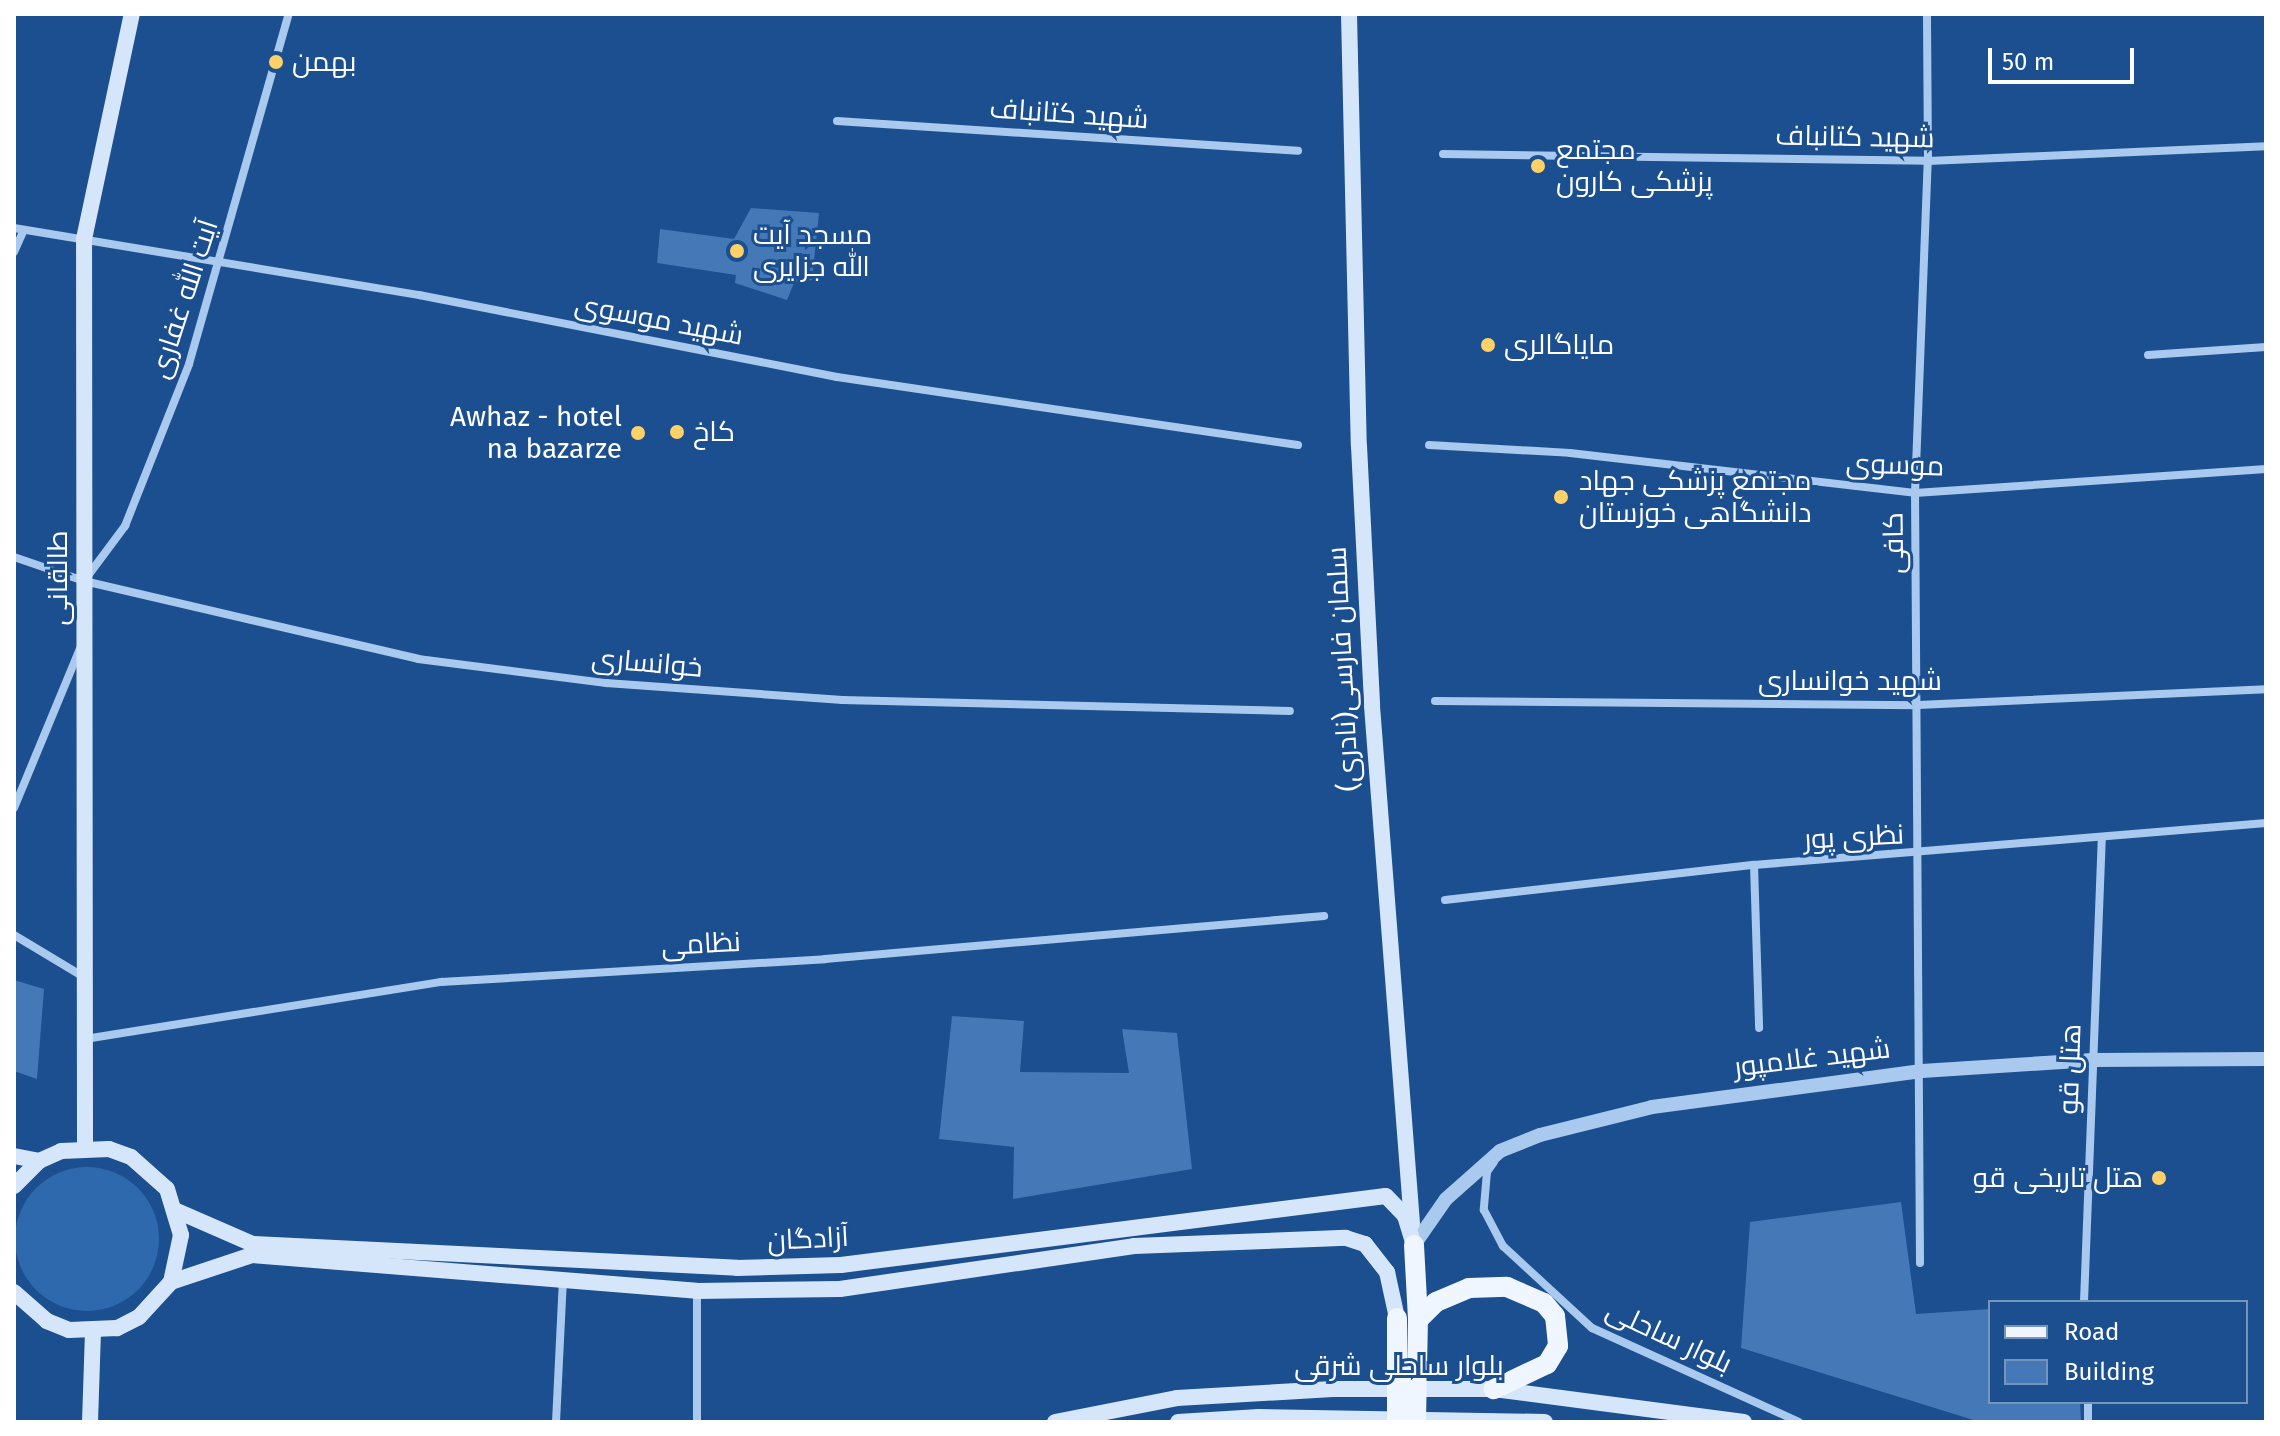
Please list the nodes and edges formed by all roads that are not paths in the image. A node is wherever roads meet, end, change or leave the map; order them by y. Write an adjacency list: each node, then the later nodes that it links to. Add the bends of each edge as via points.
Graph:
1 (132, 14): 12 (main road, طالقانی)
2 (289, 14): 14 (street, آیت الله غفاری)
3 (1349, 14): 48 (main road, سلمان فارسی(نادری), via 1359,446 1373,721)
4 (1927, 14): 9 (street, کافی)
5 (837, 121): 7 (street, شهید کتانباف)
6 (2266, 146): 9 (street, شهید کتانباف)
7 (1298, 151)
8 (1443, 154): 9 (street, شهید کتانباف)
9 (1928, 161): 20 (street, کافی)
10 (14, 228): 11 (street, شهید موسوی)
11 (24, 230): 12 (street, شهید موسوی); 13 (street)
12 (84, 239): 14 (street, شهید موسوی); 22 (main road, طالقانی)
13 (14, 252)
14 (221, 262): 17 (street, شهید موسوی, via 837,377); 22 (street, آیت الله غفاری, via 189,364 125,526)
15 (2266, 347): 16 (street)
16 (2148, 355)
17 (1298, 445)
18 (1429, 445): 20 (street, موسوی, via 1570,453)
19 (2266, 469): 20 (street, موسوی)
20 (1915, 493): 26 (street, کافی)
21 (14, 557): 22 (street, خوانساری)
22 (84, 581): 23 (main road, طالقانی); 27 (street, خوانساری, via 418,659 606,683 842,700)
23 (84, 638): 28 (street); 36 (main road, طالقانی)
24 (2266, 689): 26 (street, شهید خوانساری)
25 (1435, 701): 26 (street, شهید خوانساری)
26 (1918, 705): 31 (street, کافی)
27 (1290, 711)
28 (14, 808)
29 (2266, 823): 30 (street, نظری پور)
30 (2102, 838): 31 (street, نظری پور); 40 (street, هتل قو)
31 (1918, 856): 32 (street, نظری پور); 41 (street, کافی)
32 (1754, 865): 33 (street, نظری پور); 37 (street)
33 (1445, 900)
34 (1324, 916): 38 (street, نظامی, via 825,959 441,982)
35 (14, 935): 36 (street)
36 (84, 977): 38 (main road, طالقانی)
37 (1759, 1028)
38 (84, 1039): 42 (main road, طالقانی)
39 (2266, 1059): 40 (street, شهید غلامپور)
40 (2093, 1060): 41 (street, شهید غلامپور); 54 (street, هتل قو)
41 (1922, 1071): 43 (street, شهید غلامپور, via 1652,1107 1540,1135); 49 (street, کافی)
42 (85, 1147): 45 (main road); 47 (main road, via 131,1157 167,1189)
43 (1500, 1151): 48 (street, شهید غلامپور, via 1446,1199); 67 (street, بلوار ساحلی, via 1487,1172 1484,1210 1503,1246 1545,1286 1592,1328)
44 (14, 1156): 45 (main road)
45 (39, 1161): 46 (main road)
46 (14, 1186)
47 (177, 1211): 48 (main road, آزادگان, via 253,1244 737,1268 841,1265 1386,1196 1405,1216); 51 (main road, via 181,1235)
48 (1414, 1245): 55 (main road, سلمان فارسی(نادری))
49 (1920, 1263)
50 (563, 1279): 51 (main road, آزادگان, via 252,1255); 52 (main road, آزادگان); 59 (street)
51 (171, 1282): 56 (main road, via 139,1317)
52 (697, 1291): 55 (main road, آزادگان, via 840,1289 1134,1246 1346,1238 1365,1244 1387,1272); 60 (street)
53 (14, 1292): 56 (main road, via 47,1321)
54 (2084, 1300)
55 (1407, 1319): 57 (main road, via 1469,1288 1507,1287 1544,1303 1555,1316 1558,1346 1547,1364); 63 (main road, bridge); 64 (main road, bridge)
56 (93, 1332): 58 (main road)
57 (1494, 1389): 61 (main road, بلوار ساحلی شرقی, via 1333,1389 1177,1398); 66 (main road, بلوار ساحلی شرقی)
58 (90, 1422)
59 (556, 1422)
60 (697, 1422)
61 (1055, 1422)
62 (1178, 1422): 65 (main road, بلوار ساحلی شرقی, via 1259,1417)
63 (1397, 1422)
64 (1416, 1422)
65 (1545, 1422)
66 (1744, 1422)
67 (1799, 1422)

